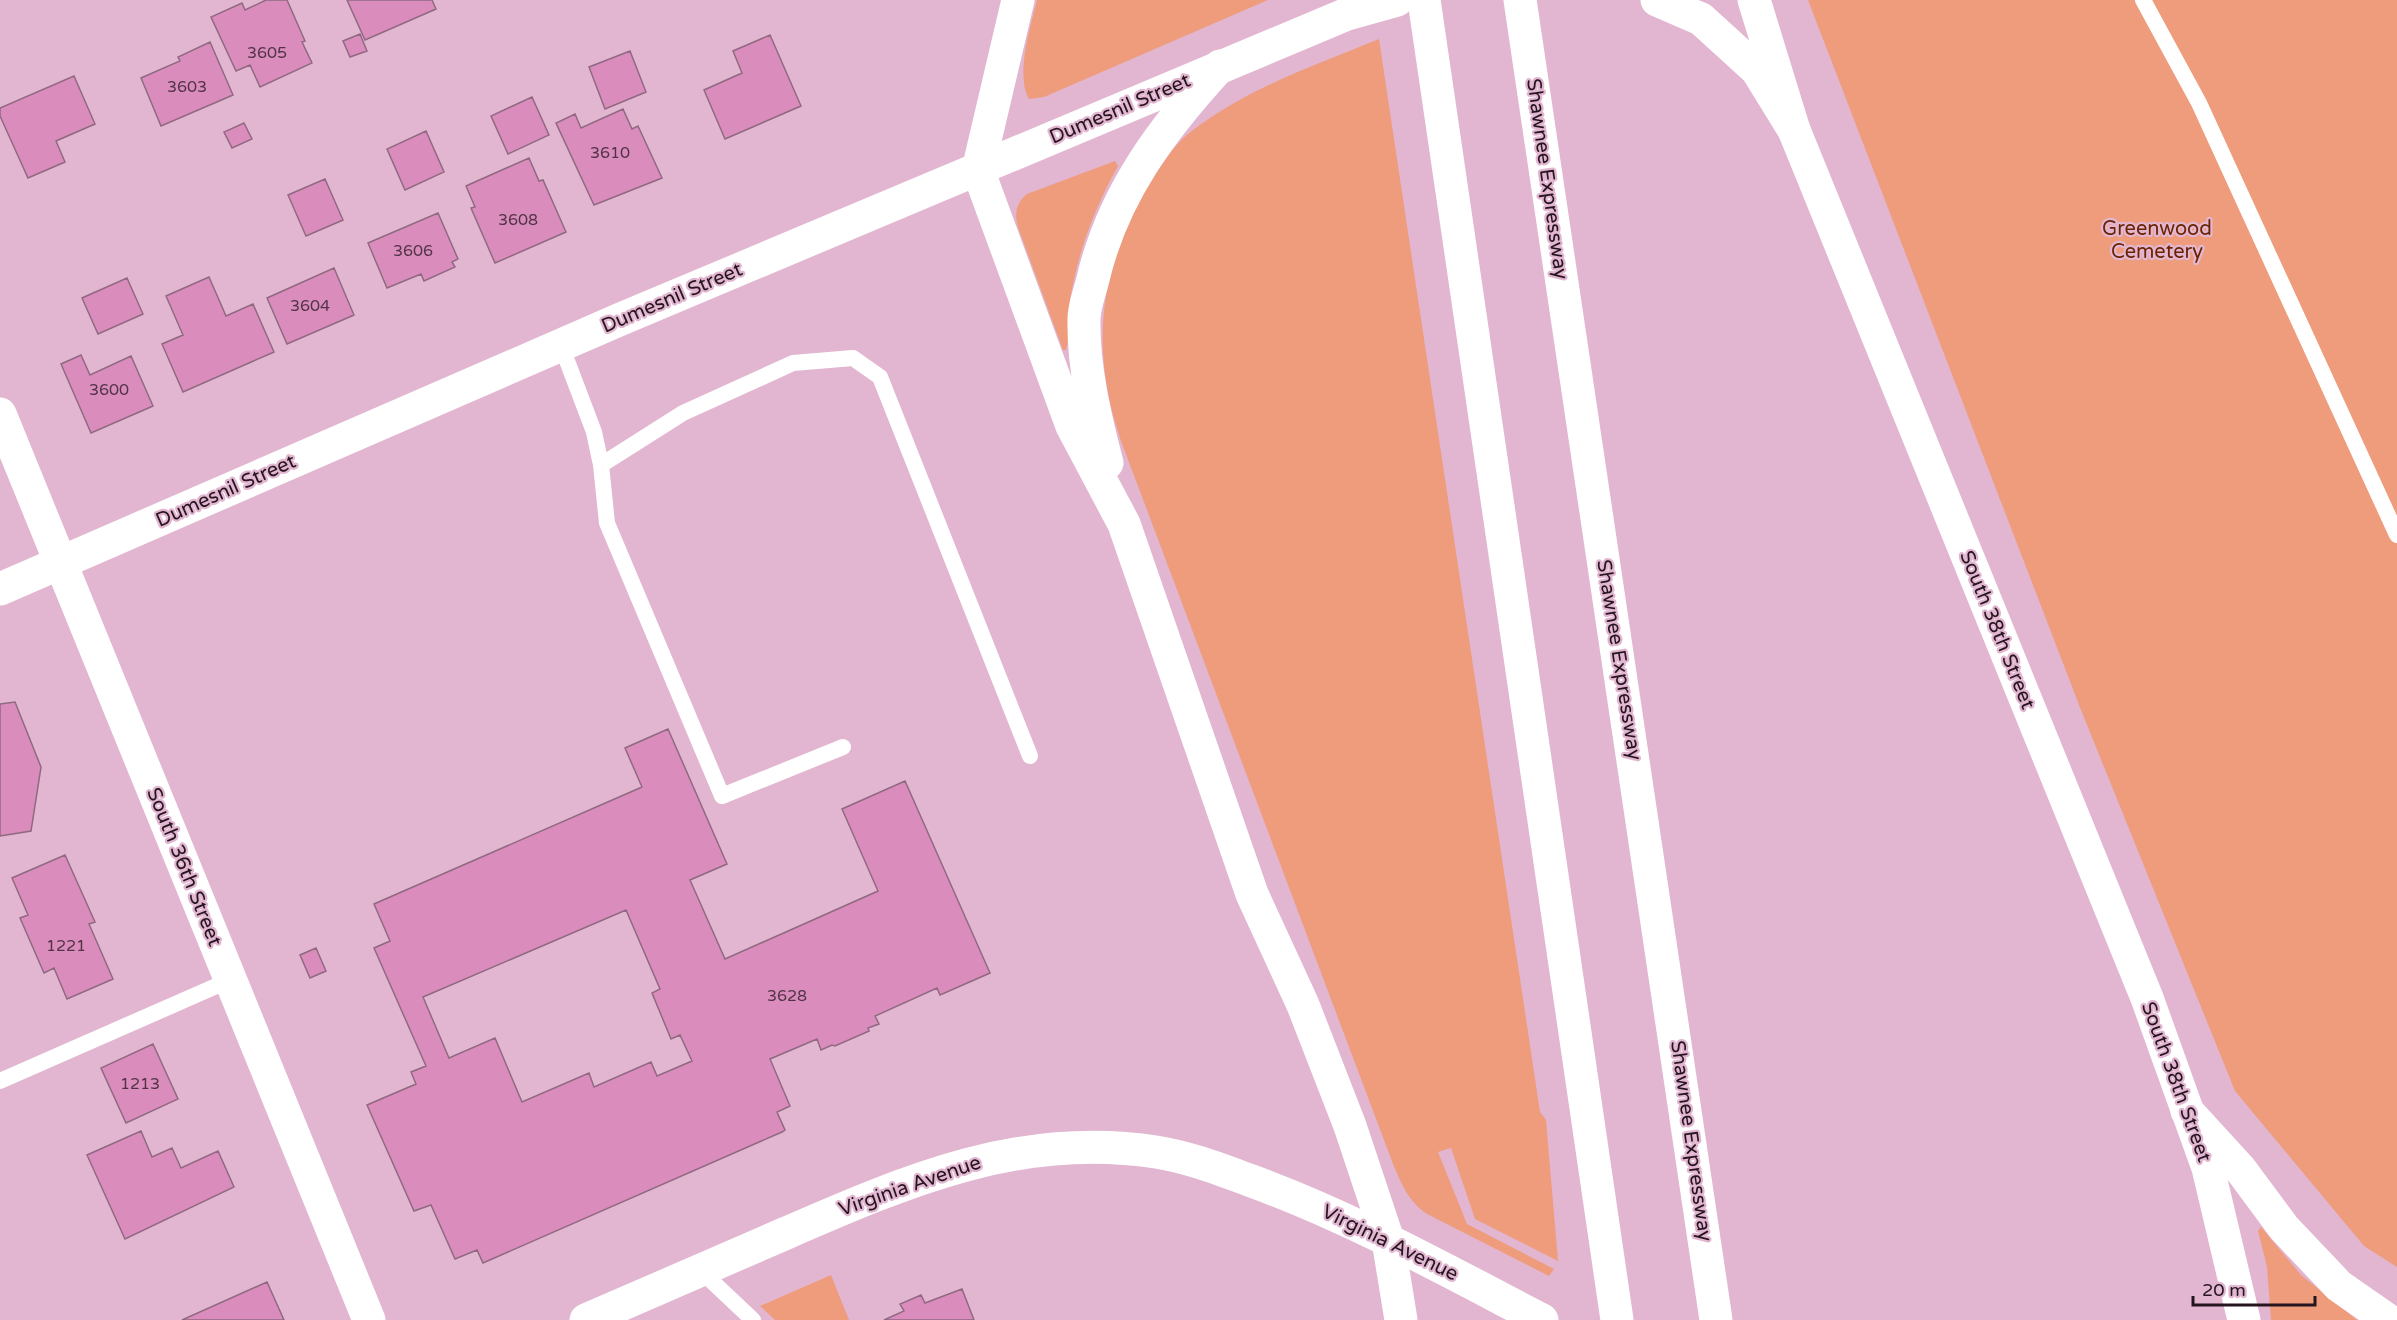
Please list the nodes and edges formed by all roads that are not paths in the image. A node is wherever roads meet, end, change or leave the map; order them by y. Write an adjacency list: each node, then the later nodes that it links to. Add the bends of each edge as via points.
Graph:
1 (1018, 0): 10 (main road)
2 (1397, 0): 8 (main road, Dumesnil Street, via 1347,14)
3 (1424, 0): 31 (main road)
4 (1520, 0): 32 (main road, Shawnee Expressway)
5 (1657, 0): 9 (main road, South 38th Street, via 1701,19 1757,70)
6 (1754, 0): 9 (main road)
7 (2143, 0): 15 (lane, via 2199,103)
8 (1220, 66): 10 (main road, Dumesnil Street); 14 (main road, via 1178,112 1144,158 1119,203 1101,244 1084,318 1092,408)
9 (1794, 130): 22 (main road, South 38th Street, via 2147,998)
10 (978, 170): 11 (main road, Dumesnil Street); 14 (main road, via 1072,426)
11 (561, 345): 13 (lane, via 594,432); 16 (main road, Dumesnil Street)
12 (0, 414): 16 (main road, South 36th Street)
13 (601, 465): 18 (lane, via 607,523 722,796); 19 (lane, via 683,413 793,363 853,358 880,377)
14 (1124, 524): 23 (main road, via 1252,894 1303,1005 1350,1126)
15 (2397, 535)
16 (60, 563): 17 (main road, Dumesnil Street); 20 (main road, South 36th Street)
17 (0, 589)
18 (843, 747)
19 (1030, 756)
20 (230, 980): 21 (lane); 26 (main road, South 36th Street)
21 (0, 1081)
22 (2187, 1110): 25 (main road, South 38th Street, via 2208,1168); 33 (main road, via 2241,1170 2284,1228 2339,1286)
23 (1388, 1240): 24 (main road, Virginia Avenue, via 1286,1193 1205,1164 1109,1147 1052,1148 960,1165 882,1192); 29 (main road); 30 (main road, Virginia Avenue)
24 (700, 1270): 27 (main road, Virginia Avenue); 28 (lane)
25 (2242, 1317)
26 (369, 1320)
27 (586, 1320)
28 (753, 1320)
29 (1401, 1320)
30 (1542, 1320)
31 (1617, 1320)
32 (1716, 1320)
33 (2388, 1320)

